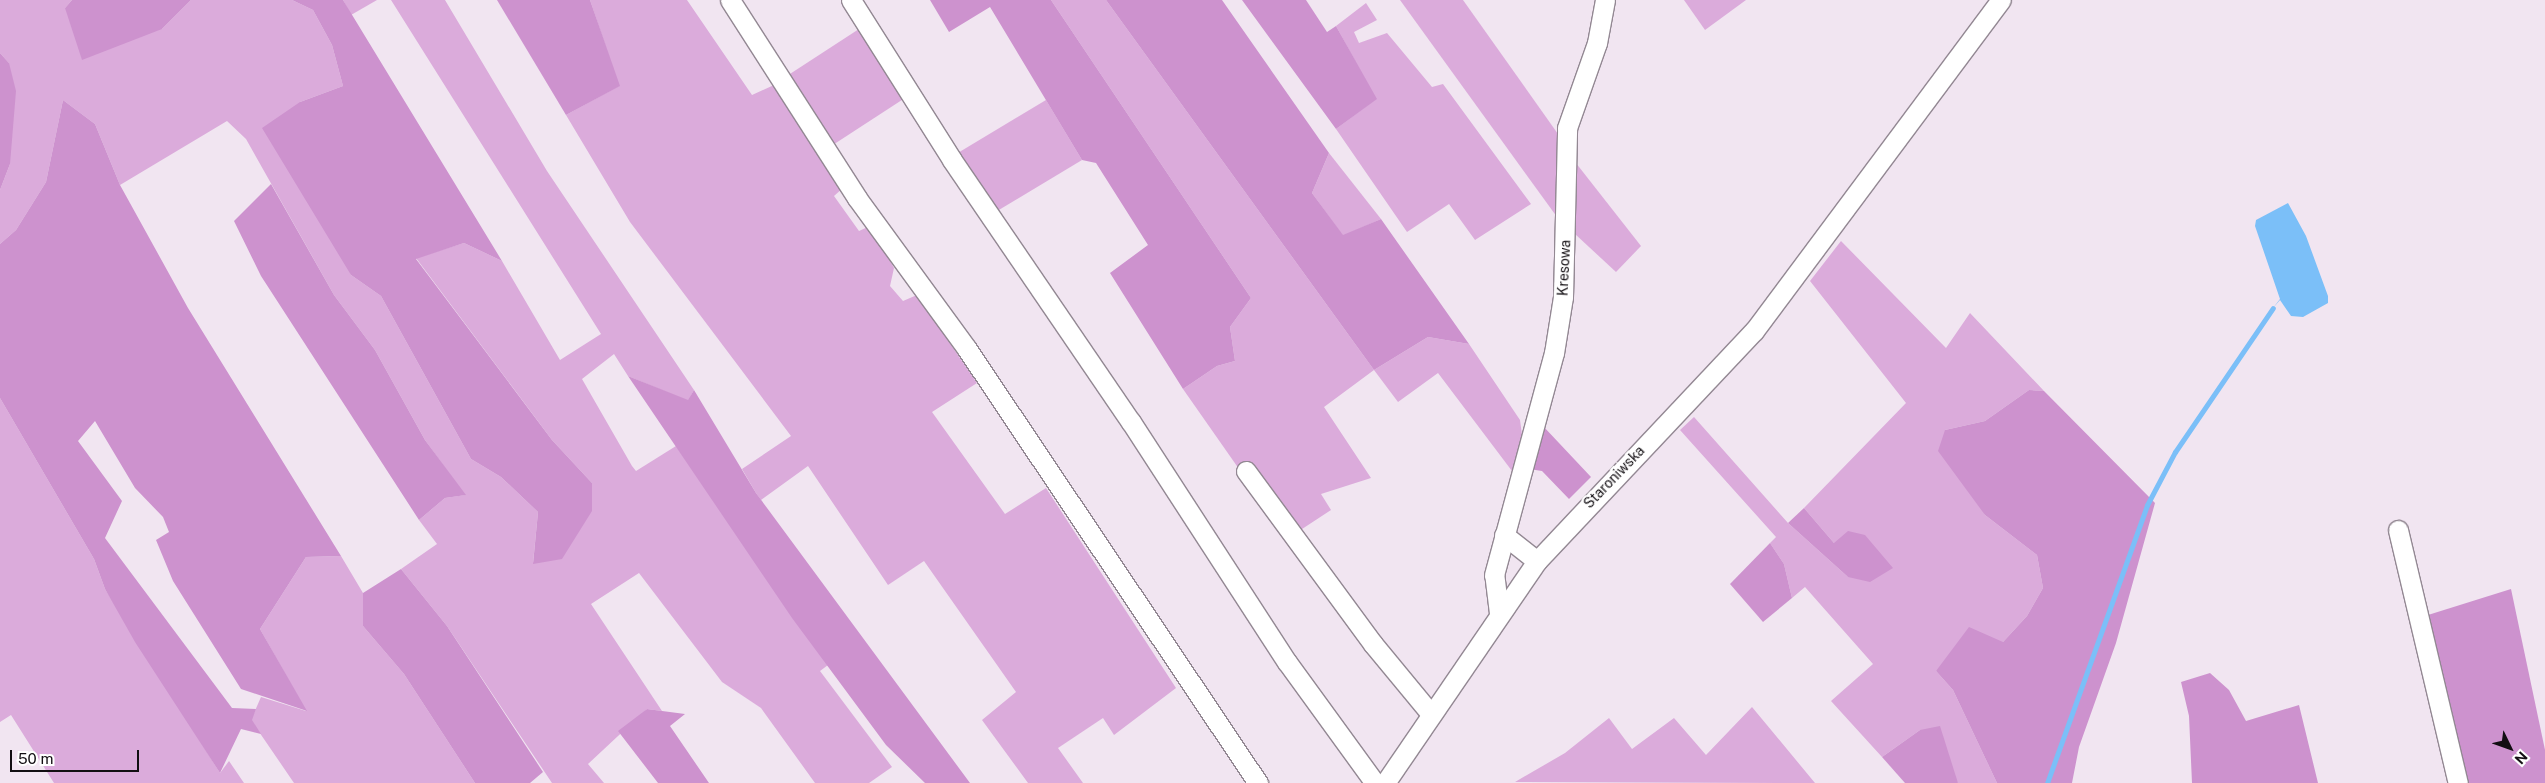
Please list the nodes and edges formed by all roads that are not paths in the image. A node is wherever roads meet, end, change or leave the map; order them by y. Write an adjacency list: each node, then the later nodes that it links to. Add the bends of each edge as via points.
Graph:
1 (730, 0): 11 (street, via 858,198 967,348)
2 (851, 0): 12 (street, via 952,160 1131,422 1287,662)
3 (1605, 0): 7 (street, Kresowa, via 1597,43 1568,128 1566,258 1557,333)
4 (2001, 0): 8 (street, Staroniwska, via 1754,331)
5 (1246, 471): 10 (street)
6 (2398, 530): 14 (street)
7 (1504, 534): 8 (street); 9 (street, Kresowa, via 1494,575)
8 (1537, 561): 9 (street, Staroniwska)
9 (1499, 613): 10 (street, Staroniwska)
10 (1431, 714): 13 (street, Staroniwska)
11 (1258, 783)
12 (1375, 783)
13 (1385, 783)
14 (2458, 783)

